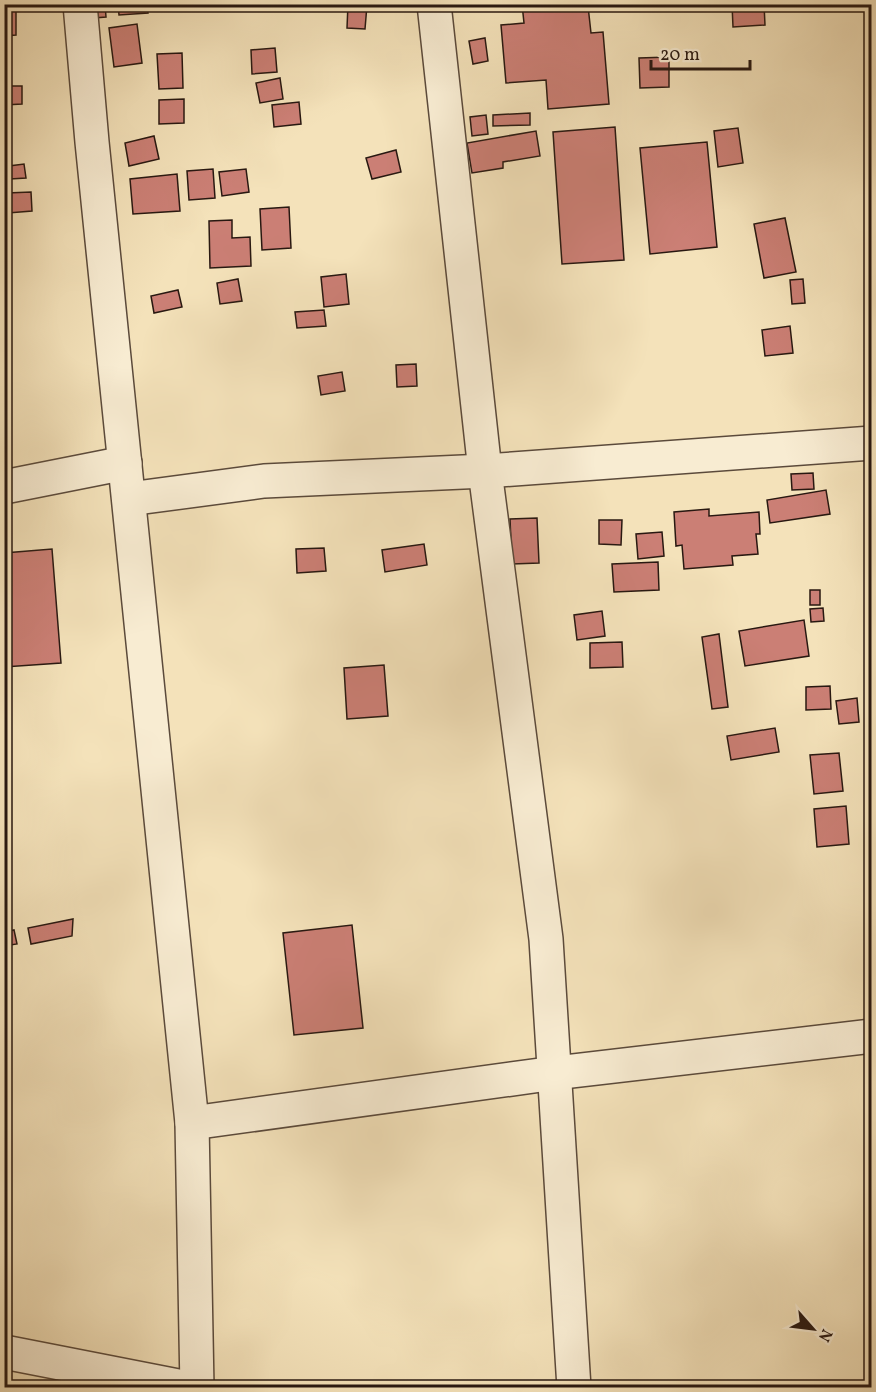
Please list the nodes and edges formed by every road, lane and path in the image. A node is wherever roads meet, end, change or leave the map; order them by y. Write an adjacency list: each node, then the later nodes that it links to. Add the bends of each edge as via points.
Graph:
1 (80, 4): 4 (street)
2 (434, 4): 5 (street)
3 (872, 443): 5 (street)
4 (125, 463): 6 (street); 7 (street)
5 (485, 471): 7 (street, via 264,481); 9 (street, via 546,939)
6 (4, 487)
7 (129, 499): 10 (street)
8 (872, 1036): 9 (street)
9 (555, 1073): 10 (street); 14 (street)
10 (192, 1123): 13 (street)
11 (4, 1352): 12 (street)
12 (188, 1388)
13 (197, 1388)
14 (574, 1388)

